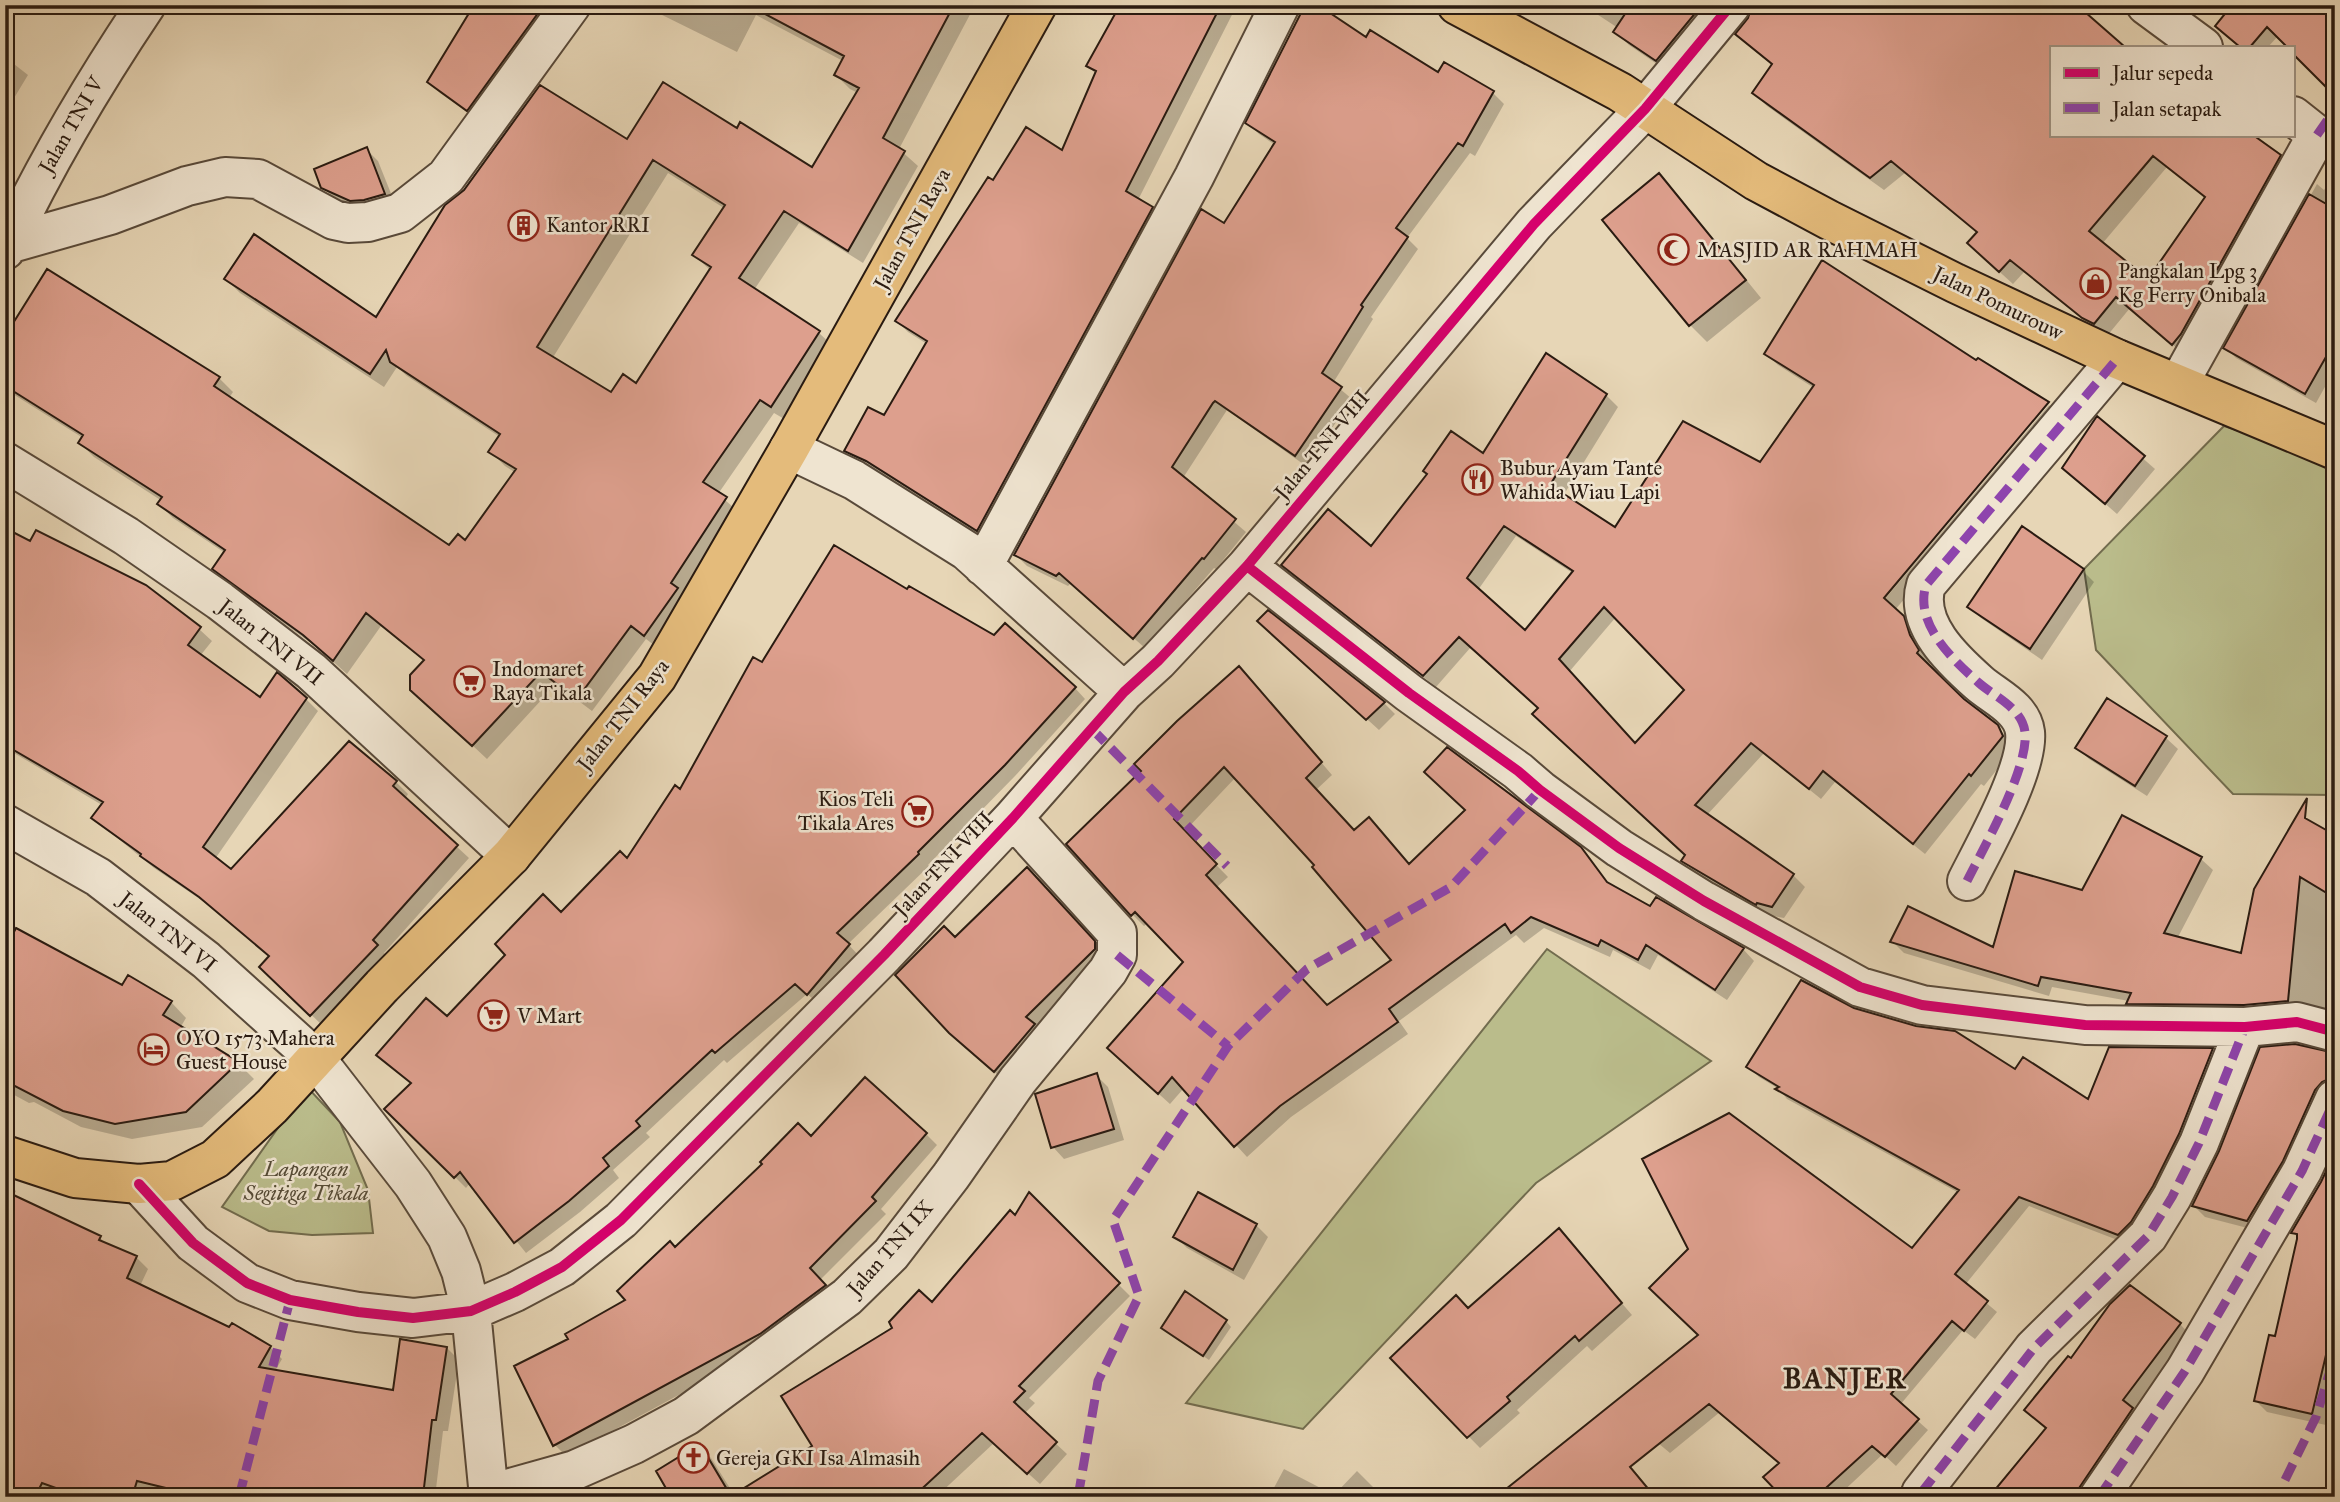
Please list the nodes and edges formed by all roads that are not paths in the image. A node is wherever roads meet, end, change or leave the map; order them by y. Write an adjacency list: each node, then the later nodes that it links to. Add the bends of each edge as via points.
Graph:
1 (146, 5): 11 (street, Jalan TNI V, via 89,91)
2 (571, 5): 11 (street, via 446,177 400,213 348,223 258,179 225,177)
3 (1037, 5): 14 (main road, Jalan TNI Raya)
4 (1280, 5): 17 (street, via 1194,177)
5 (1457, 5): 9 (main road, Jalan Pomurouw)
6 (1731, 5): 9 (street, Jalan TNI VIII)
7 (2146, 5): 8 (street)
8 (2202, 46)
9 (1645, 109): 12 (main road, Jalan Pomurouw, via 1780,194); 18 (street, Jalan TNI VIII, via 1534,224)
10 (2315, 120): 13 (street)
11 (7, 247)
12 (2117, 359): 13 (main road, Jalan Pomurouw); 23 (street, via 1923,594 1926,616 1944,649 2019,714 2025,733 2021,765)
13 (2179, 383): 15 (main road, Jalan Pomurouw)
14 (789, 449): 17 (street, via 854,481 967,551); 22 (main road, Jalan TNI Raya, via 657,677)
15 (2335, 450)
16 (5, 462): 22 (street, Jalan TNI VII, via 126,536 311,671)
17 (983, 566): 19 (street)
18 (1247, 566): 19 (street, Jalan TNI VIII); 24 (street, via 1409,694 1619,848 1860,987 1922,1005 2085,1025)
19 (1124, 692): 20 (street, Jalan TNI VIII)
20 (1013, 818): 30 (street, Jalan TNI VIII, via 621,1220 562,1267); 32 (street, Jalan TNI IX, via 1117,933 1117,955 1018,1080 891,1254 848,1297 686,1416 575,1470)
21 (5, 824): 26 (street, Jalan TNI VI, via 98,877 206,960)
22 (511, 856): 26 (main road, Jalan TNI Raya)
23 (1967, 881)
24 (2245, 1027): 25 (street, via 2297,1022); 31 (street, via 2199,1143 2148,1236 2034,1348)
25 (2335, 1032)
26 (316, 1059): 29 (main road, Jalan TNI Raya, via 215,1159 172,1181); 30 (street, Jalan TNI VI, via 413,1184 447,1237)
27 (2335, 1099): 33 (street, via 2301,1171 2185,1371)
28 (5, 1156): 29 (main road, Jalan TNI Raya, via 75,1178)
29 (139, 1184): 30 (street, Jalan TNI VIII, via 192,1243 247,1283 290,1300 413,1318)
30 (471, 1311): 32 (street, Jalan TNI VI)
31 (1921, 1493)
32 (489, 1495)
33 (2099, 1497)

